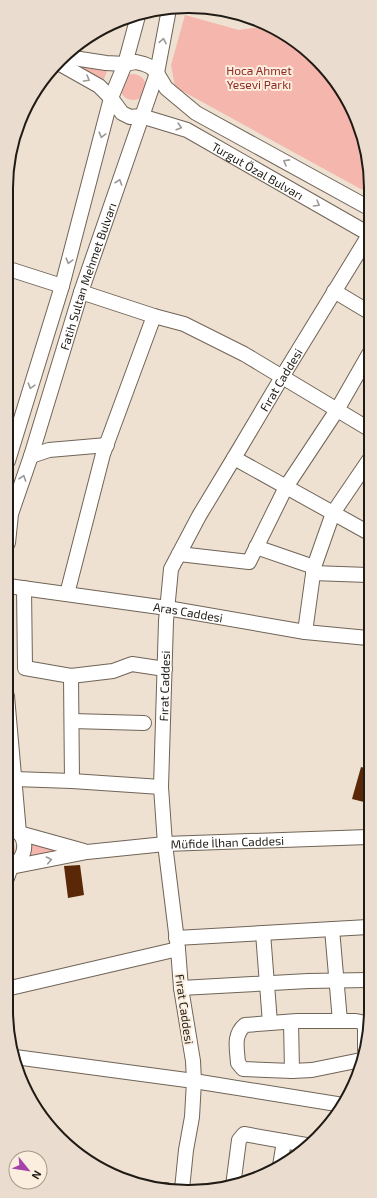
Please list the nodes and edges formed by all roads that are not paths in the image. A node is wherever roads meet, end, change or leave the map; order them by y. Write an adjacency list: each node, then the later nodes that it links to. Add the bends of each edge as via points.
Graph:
1 (168, 15): 6 (street, Fatih Sultan Mehmet Bulvarı, one-way to 1)
2 (137, 21): 4 (street, Fatih Sultan Mehmet Bulvarı)
3 (72, 58): 4 (street)
4 (125, 64): 6 (street, via 144,64); 7 (street, Fatih Sultan Mehmet Bulvarı)
5 (63, 66): 7 (street, Turgut Özal Bulvarı, one-way to 7, via 99,86)
6 (156, 73): 8 (street, Fatih Sultan Mehmet Bulvarı); 9 (street, Turgut Özal Bulvarı, one-way to 6, via 196,113 166,88)
7 (111, 98): 8 (street, Turgut Özal Bulvarı, via 122,113 130,117); 13 (street, Fatih Sultan Mehmet Bulvarı, one-way to 13)
8 (141, 116): 10 (street, Turgut Özal Bulvarı, one-way to 10, via 187,130); 14 (street, Fatih Sultan Mehmet Bulvarı, one-way to 8)
9 (364, 205)
10 (364, 231)
11 (364, 242): 15 (street, Fırat Caddesi)
12 (13, 271): 13 (street)
13 (62, 286): 22 (street, Fatih Sultan Mehmet Bulvarı, one-way to 22)
14 (81, 292): 17 (street); 24 (street, Fatih Sultan Mehmet Bulvarı)
15 (334, 292): 16 (street); 19 (street, Fırat Caddesi)
16 (364, 309)
17 (154, 316): 19 (street, via 184,324 244,354); 23 (street)
18 (364, 363): 20 (street)
19 (282, 377): 20 (street); 25 (street, Fırat Caddesi)
20 (337, 410): 21 (street); 27 (street)
21 (364, 426)
22 (13, 443)
23 (107, 445): 24 (street, via 49,450); 37 (street)
24 (31, 456): 28 (street, Fatih Sultan Mehmet Bulvarı, one-way to 24)
25 (234, 458): 27 (street); 32 (street, Fırat Caddesi)
26 (364, 468): 29 (street)
27 (286, 487): 29 (street); 31 (street)
28 (13, 508)
29 (333, 514): 30 (street); 33 (street)
30 (364, 531)
31 (256, 547): 32 (street, via 249,562); 33 (street)
32 (179, 554): 38 (street, Fırat Caddesi, via 171,570)
33 (314, 570): 34 (street); 39 (street)
34 (364, 575)
35 (13, 587): 36 (street, Aras Caddesi)
36 (24, 588): 37 (street, Aras Caddesi); 42 (street, via 25,668)
37 (68, 594): 38 (street, Aras Caddesi)
38 (167, 608): 39 (street, Aras Caddesi); 41 (street, Fırat Caddesi)
39 (305, 632): 40 (street, Aras Caddesi)
40 (364, 638)
41 (165, 668): 42 (street, via 132,664 113,671); 48 (street, Fırat Caddesi)
42 (71, 676): 43 (street)
43 (72, 721): 44 (street); 47 (street)
44 (144, 723)
45 (13, 767): 46 (street)
46 (14, 779): 47 (street); 49 (street)
47 (72, 781): 48 (street)
48 (161, 787): 51 (street, Fırat Caddesi)
49 (13, 830): 52 (street); 53 (street, via 22,839 24,852)
50 (364, 838): 51 (street, Müfide İlhan Caddesi)
51 (165, 844): 52 (street, Müfide İlhan Caddesi); 58 (street, Fırat Caddesi)
52 (87, 852): 54 (street, Müfide İlhan Caddesi, one-way to 52)
53 (13, 867)
54 (13, 870)
55 (364, 927): 56 (street)
56 (332, 929): 57 (street); 59 (street)
57 (263, 933): 58 (street); 61 (street)
58 (177, 943): 62 (street); 63 (street, Fırat Caddesi)
59 (337, 980): 60 (street); 61 (street); 64 (street)
60 (364, 980)
61 (268, 983): 63 (street); 66 (street)
62 (13, 987)
63 (181, 988): 71 (street, Fırat Caddesi)
64 (340, 1021): 65 (street); 67 (street)
65 (291, 1022): 66 (street); 70 (street)
66 (270, 1024): 70 (street, via 245,1025 240,1029 237,1034 238,1063 244,1069)
67 (363, 1024)
68 (20, 1058): 71 (street)
69 (356, 1061): 70 (street, via 312,1070)
70 (292, 1071)
71 (194, 1081): 72 (street); 77 (street, Fırat Caddesi, via 192,1118)
72 (336, 1104)
73 (284, 1141): 74 (street); 75 (street); 76 (street, via 244,1134 241,1137)
74 (301, 1144)
75 (281, 1158)
76 (233, 1179)
77 (182, 1185)

